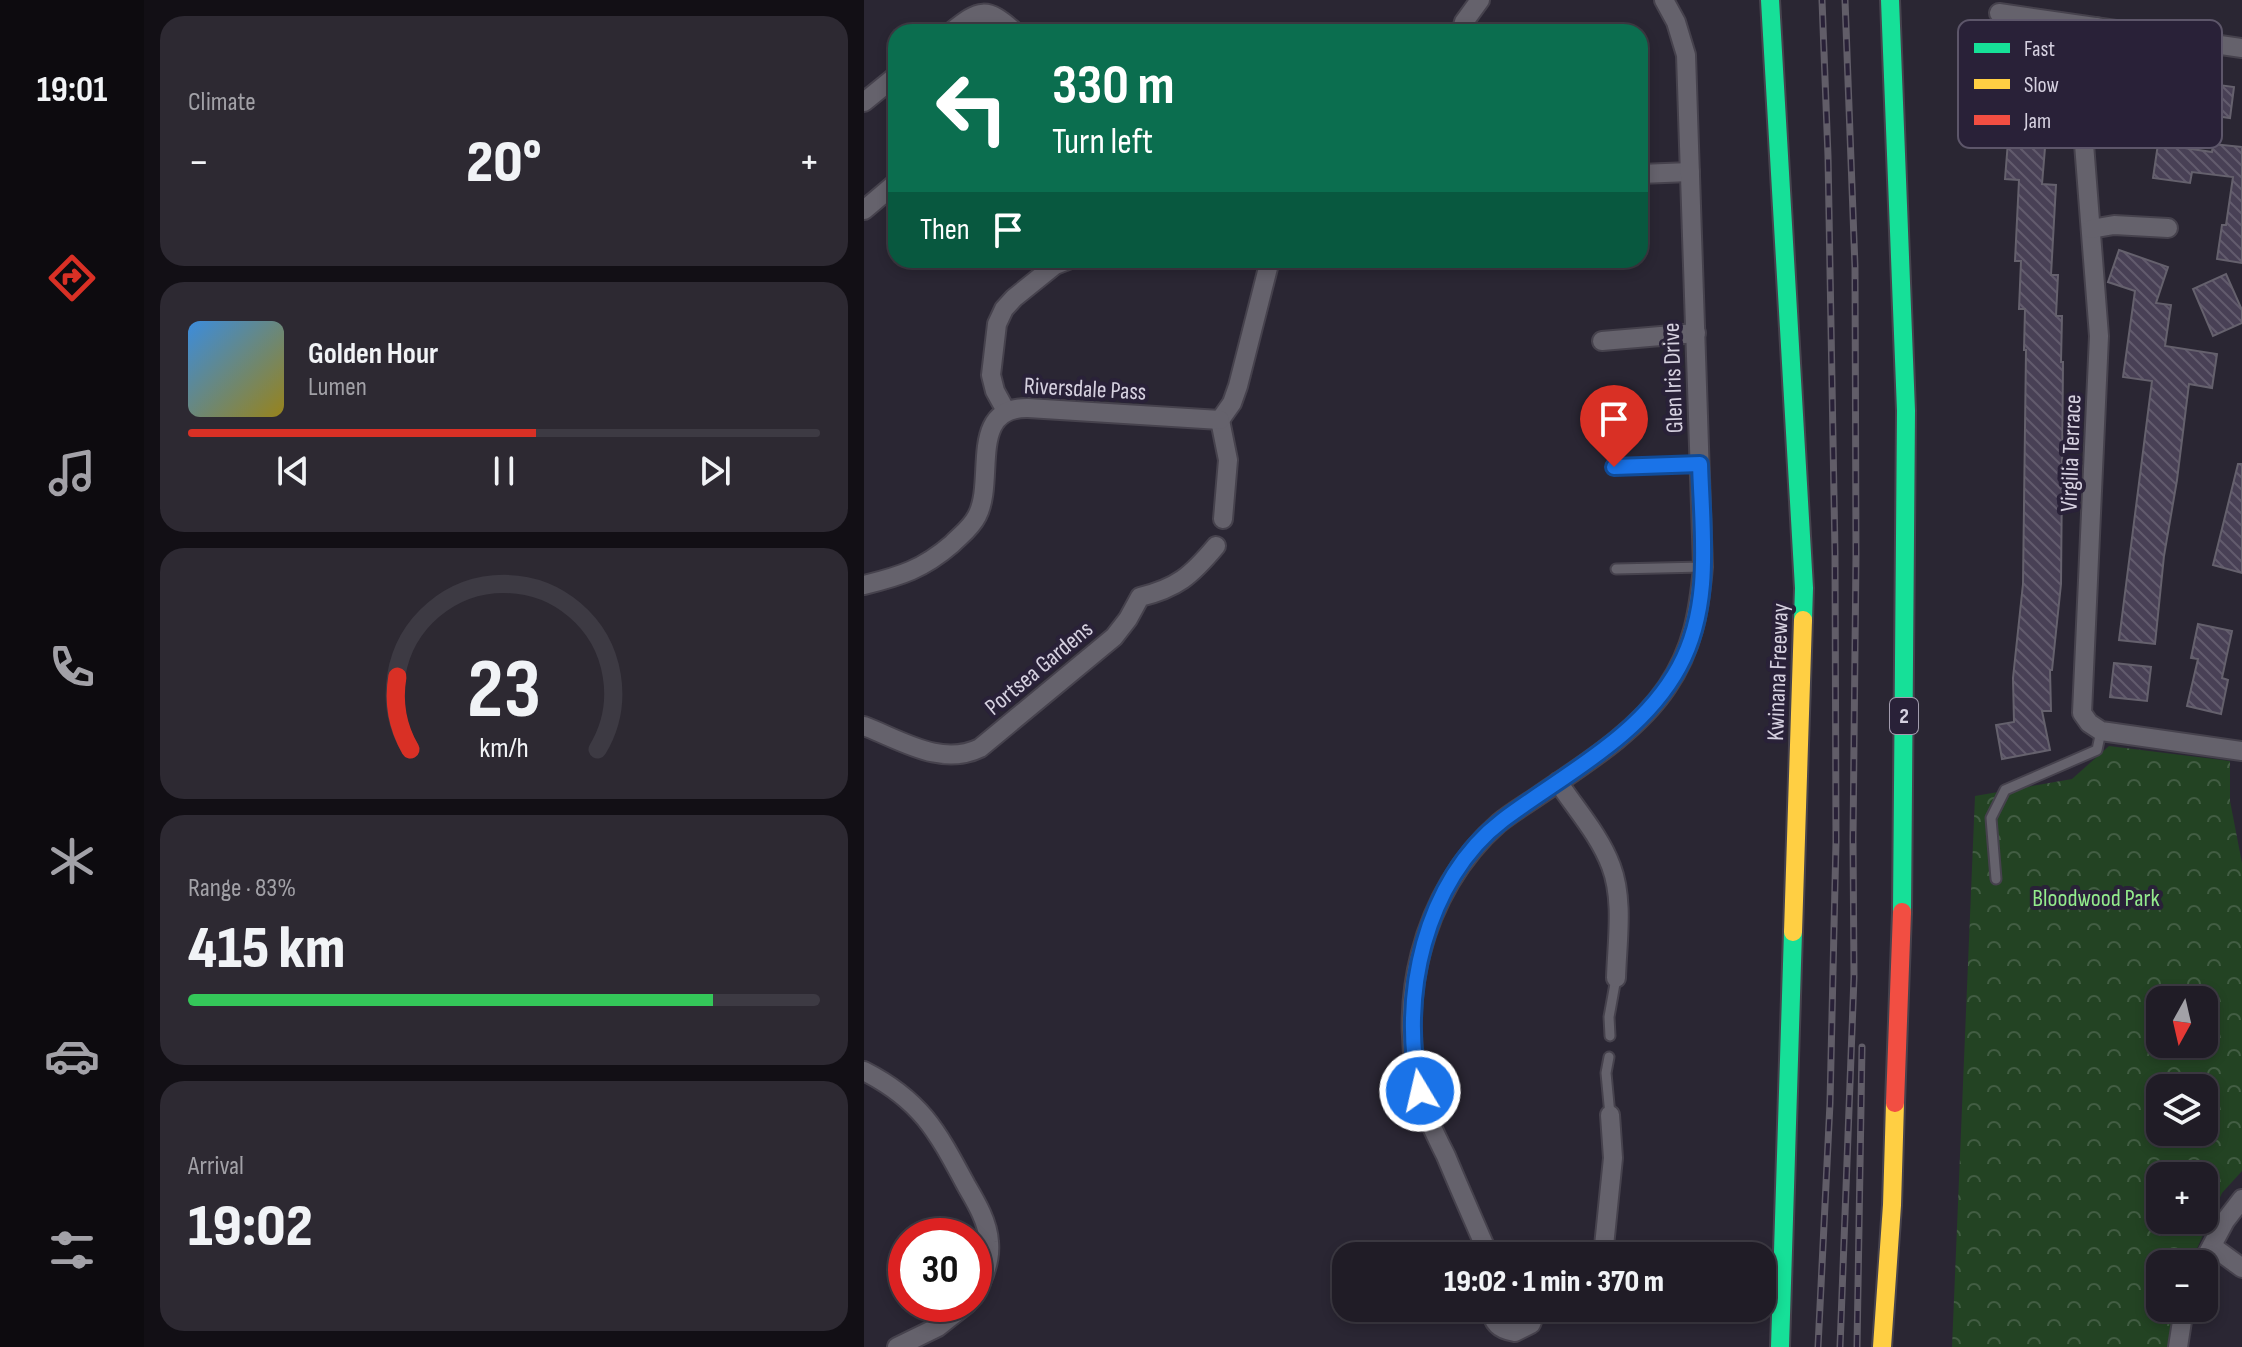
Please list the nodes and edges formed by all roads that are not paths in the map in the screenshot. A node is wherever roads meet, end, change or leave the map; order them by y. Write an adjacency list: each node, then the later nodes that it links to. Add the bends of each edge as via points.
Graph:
1 (1480, 0): 9 (street)
2 (1664, 0): 15 (street, Glen Iris Drive, via 1686,55)
3 (1768, 0): 56 (highway, Kwinana Freeway, via 1804,588)
4 (1890, 0): 57 (highway, 2, via 1906,411 1903,869)
5 (1999, 13): 6 (street)
6 (2048, 20)
7 (961, 24): 8 (street, via 983,12)
8 (1006, 24)
9 (1463, 24)
10 (2222, 45): 11 (street)
11 (2242, 48)
12 (888, 82): 13 (street)
13 (864, 102)
14 (2084, 148): 20 (street, Virgilia Terrace)
15 (1690, 172): 16 (street); 23 (street, Glen Iris Drive)
16 (1648, 174)
17 (888, 190): 18 (street)
18 (864, 210)
19 (2168, 228): 20 (street)
20 (2091, 229): 35 (street, Virgilia Terrace, via 2099,336 2081,698 2082,713)
21 (1051, 268): 25 (street, via 1014,298 997,324 991,375)
22 (1268, 268): 26 (street, via 1238,386)
23 (1696, 333): 24 (street); 27 (street, Glen Iris Drive)
24 (1602, 341)
25 (1006, 411): 26 (street, Riversdale Pass); 33 (street, Riversdale Pass, via 989,429 984,496 971,526 931,562)
26 (1220, 420): 29 (street, via 1228,460)
27 (1700, 464): 28 (lane); 31 (street, Glen Iris Drive)
28 (1614, 467)
29 (1223, 519)
30 (1216, 546): 34 (street, Portsea Gardens, via 1180,583 1140,597 1114,637 980,748 966,755 942,755)
31 (1703, 567): 32 (lane); 37 (street, Glen Iris Drive, via 1699,615 1666,689 1632,727)
32 (1616, 569)
33 (864, 585)
34 (864, 726)
35 (2101, 731): 36 (street); 38 (lane, via 2097,750 2005,790 1991,818)
36 (2242, 751)
37 (1558, 782): 39 (street, via 1605,853 1616,880); 46 (street, Glen Iris Drive, via 1499,823 1459,869 1418,961 1412,1037 1424,1107)
38 (1996, 879)
39 (1616, 978): 40 (lane)
40 (1610, 1036)
41 (1609, 1057): 43 (lane)
42 (864, 1071): 45 (street, via 911,1101 938,1131)
43 (1610, 1115): 47 (street, via 1613,1158)
44 (2242, 1199): 48 (street)
45 (982, 1218)
46 (1483, 1242)
47 (1604, 1242)
48 (2212, 1246): 49 (street); 50 (street)
49 (2210, 1250)
50 (2242, 1268)
51 (944, 1322): 55 (street)
52 (1495, 1322): 54 (street)
53 (2182, 1322): 58 (street)
54 (1527, 1338)
55 (897, 1347)
56 (1780, 1347)
57 (1882, 1347)
58 (2178, 1347)

